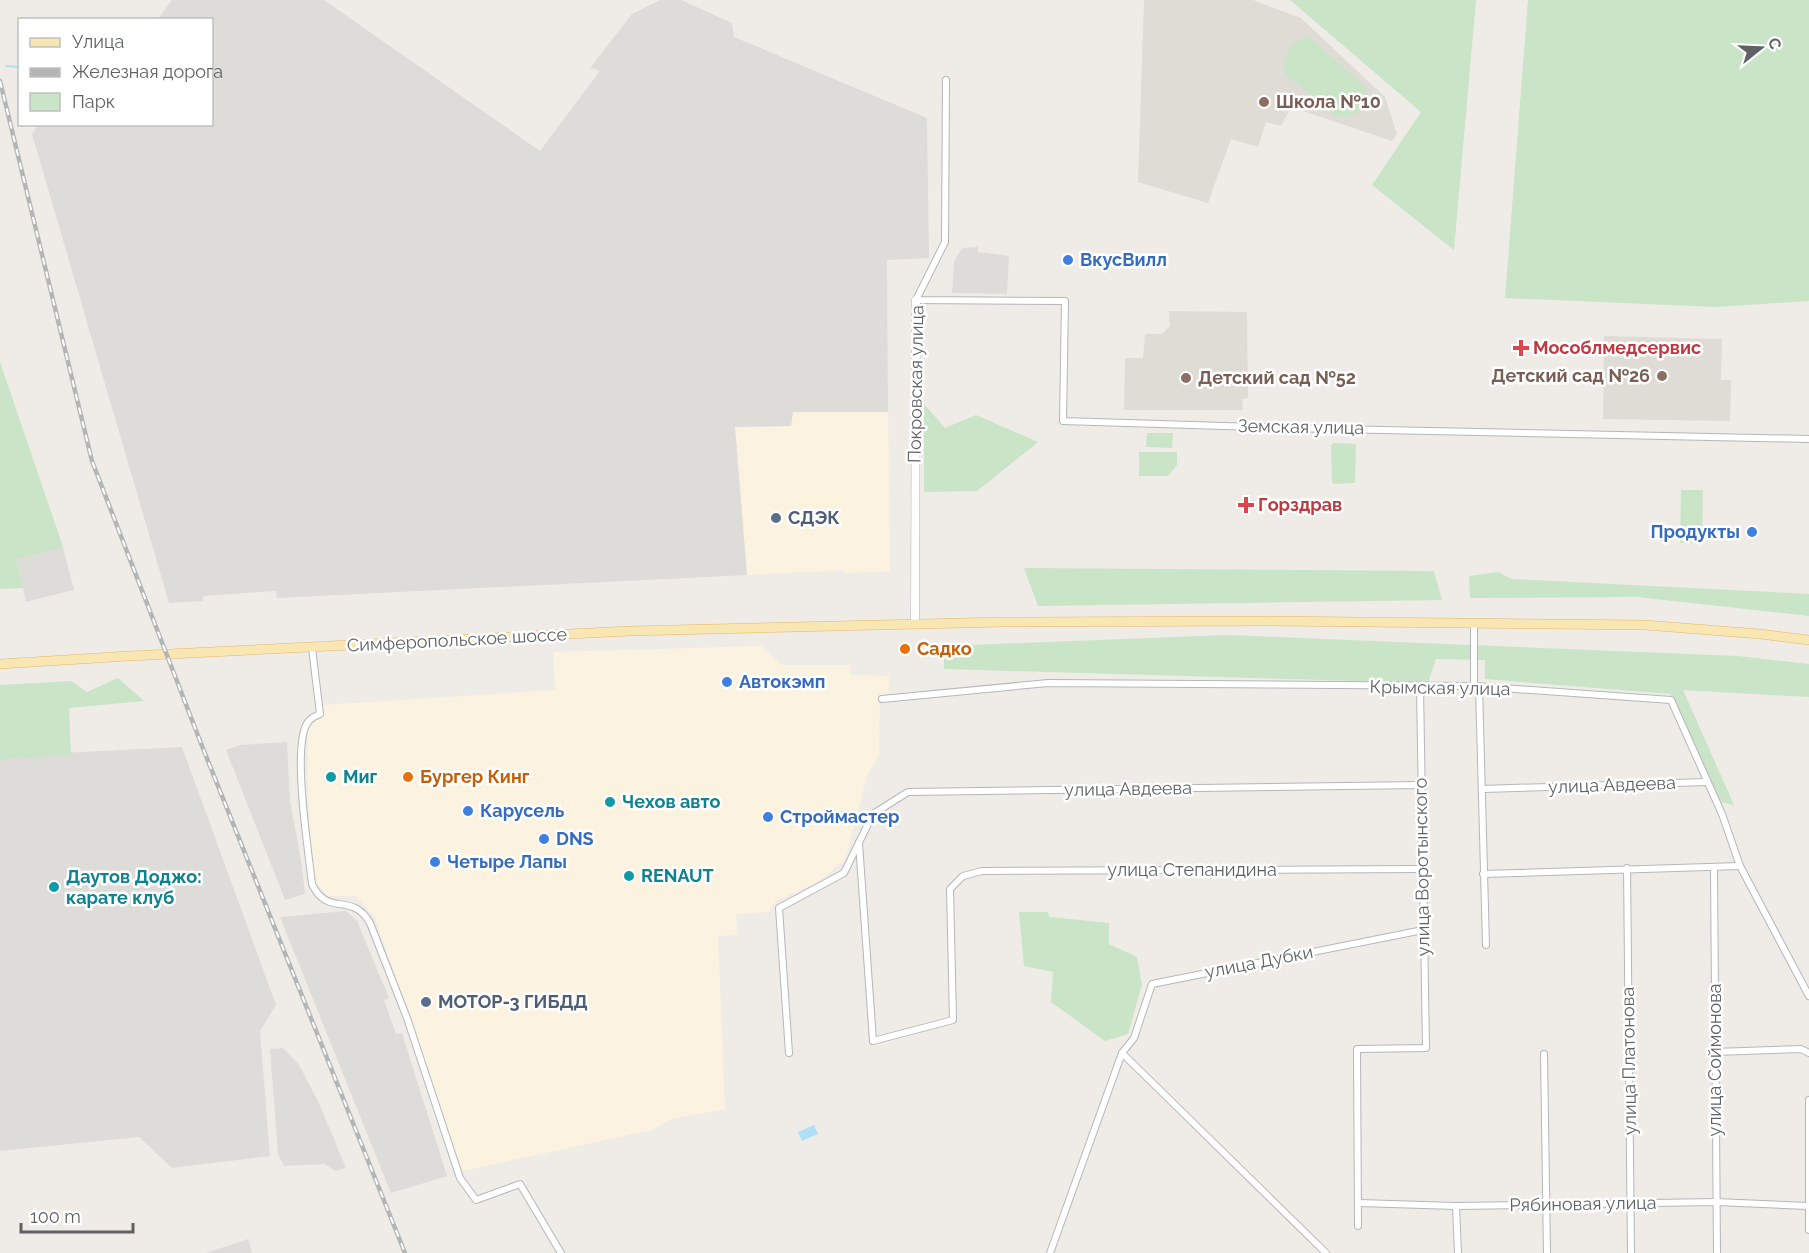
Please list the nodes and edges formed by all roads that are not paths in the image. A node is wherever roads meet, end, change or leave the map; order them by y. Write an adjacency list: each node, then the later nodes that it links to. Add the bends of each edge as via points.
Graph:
1 (946, 80): 2 (street, Покровская улица, via 945,242)
2 (916, 300): 3 (street, Земская улица, via 1065,301 1063,421); 4 (street, Покровская улица)
3 (1809, 439)
4 (915, 623): 5 (main road, Симферопольское шоссе); 7 (main road, Симферопольское шоссе, via 630,631)
5 (1474, 623): 6 (main road, Симферопольское шоссе, via 1645,625); 9 (street)
6 (1809, 640)
7 (312, 648): 8 (main road, Симферопольское шоссе); 38 (street, via 320,714 308,721 301,751 312,884 320,898 356,908 370,923 460,1178 477,1200 520,1184)
8 (0, 664)
9 (1477, 686): 10 (street, Крымская улица); 12 (street, Крымская улица, via 1671,700); 14 (street)
10 (1420, 687): 11 (street, Крымская улица, via 1048,683); 13 (street, улица Воротынского)
11 (882, 699)
12 (1706, 782): 14 (street, улица Авдеева); 16 (street, Крымская улица)
13 (1421, 785): 15 (street, улица Авдеева, via 908,792 873,814); 19 (street, улица Воротынского)
14 (1482, 789): 20 (street)
15 (859, 843): 19 (street, улица Степанидина, via 873,1041 953,1020 950,889 963,876 982,871); 25 (street, улица Авдеева, via 844,873 779,908)
16 (1740, 866): 18 (street); 23 (street, Крымская улица)
17 (1627, 868): 18 (street); 20 (street); 30 (street, улица Платонова)
18 (1714, 868): 24 (street, улица Соймонова)
19 (1422, 869): 21 (street, улица Воротынского)
20 (1483, 874): 22 (street)
21 (1423, 930): 26 (street, улица Дубки, via 1152,984 1134,1038); 32 (street, улица Воротынского, via 1426,1048 1357,1049)
22 (1486, 945)
23 (1809, 996)
24 (1715, 1052): 27 (street, via 1801,1049); 31 (street, улица Соймонова)
25 (789, 1053)
26 (1122, 1053): 39 (street); 40 (street)
27 (1809, 1053)
28 (1544, 1054): 33 (street)
29 (1809, 1100): 35 (street)
30 (1631, 1202): 31 (street, Рябиновая улица); 33 (street, Рябиновая улица); 43 (street, улица Платонова)
31 (1716, 1202): 35 (street, Рябиновая улица); 44 (street, улица Соймонова)
32 (1359, 1203): 34 (street, Рябиновая улица); 36 (street)
33 (1546, 1205): 34 (street, Рябиновая улица); 42 (street)
34 (1456, 1206): 41 (street)
35 (1808, 1206): 37 (street)
36 (1358, 1226)
37 (1809, 1230)
38 (561, 1253)
39 (1050, 1253)
40 (1326, 1253)
41 (1458, 1253)
42 (1547, 1253)
43 (1631, 1253)
44 (1717, 1253)

